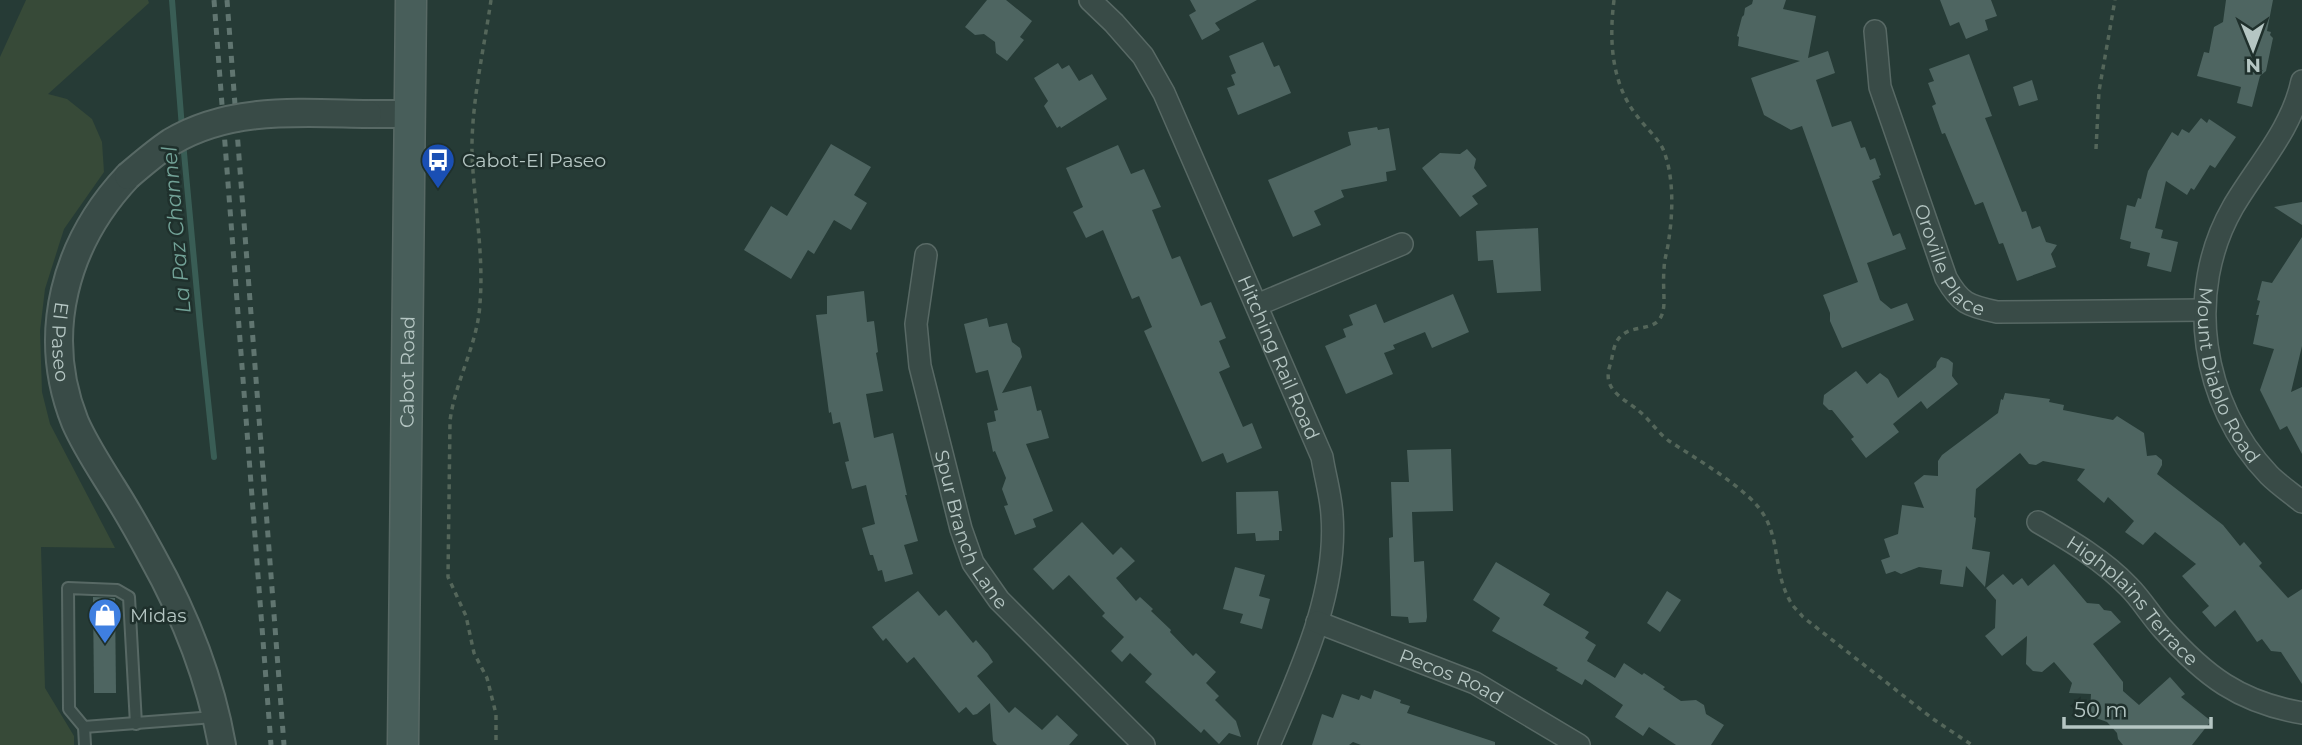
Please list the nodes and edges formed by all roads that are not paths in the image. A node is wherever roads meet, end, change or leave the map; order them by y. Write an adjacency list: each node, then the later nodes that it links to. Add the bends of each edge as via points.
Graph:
1 (411, 0): 5 (main road, Cabot Road)
2 (1090, 0): 8 (street, Hitching Rail Road, via 1143,56 1164,93)
3 (1875, 31): 9 (street, Oroville Place, via 1880,87 1946,278 1957,297 1976,308 1997,312)
4 (2302, 81): 9 (street, Mount Diablo Road, via 2287,123 2217,239)
5 (409, 114): 14 (street, El Paseo, bridge, via 276,112 247,116 173,141 128,176 106,201 83,237 67,279 61,306 61,355 68,401 86,444 177,604); 19 (main road, Cabot Road)
6 (1402, 244): 8 (street)
7 (926, 255): 20 (street, Spur Branch Lane, via 916,324 920,366 973,563 999,600)
8 (1257, 305): 12 (street, Hitching Rail Road, via 1322,457 1332,515 1331,566)
9 (2204, 310): 10 (street, Mount Diablo Road, via 2207,353 2219,397 2244,443 2269,475)
10 (2302, 502)
11 (2038, 522): 13 (street, Highplains Terrace, via 2092,554 2130,587 2192,660 2231,690)
12 (1317, 622): 21 (street, Hitching Rail Road); 22 (street, Pecos Road, via 1475,683)
13 (2302, 713)
14 (217, 717): 15 (lane); 18 (street, El Paseo)
15 (136, 724): 16 (lane); 16 (lane, via 128,597 117,590 68,588 69,709)
16 (84, 727): 17 (lane)
17 (85, 745)
18 (222, 745)
19 (403, 745)
20 (1144, 745)
21 (1269, 745)
22 (1578, 745)

